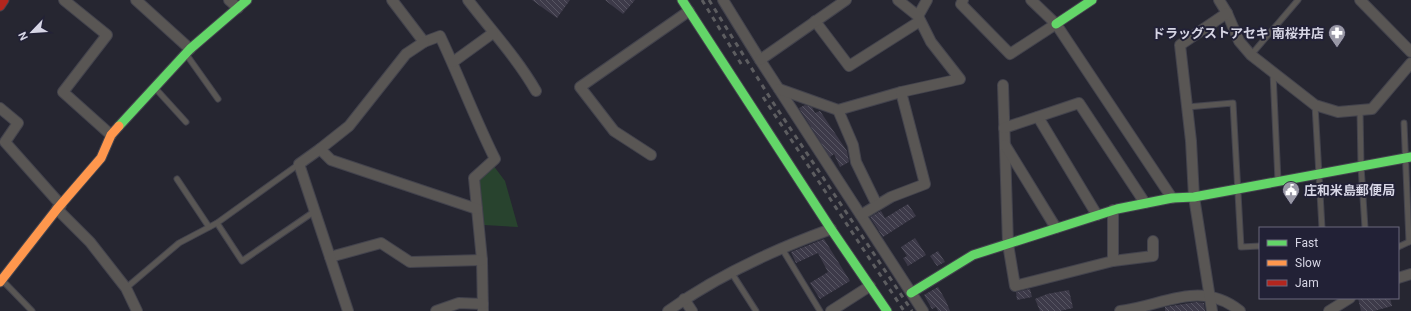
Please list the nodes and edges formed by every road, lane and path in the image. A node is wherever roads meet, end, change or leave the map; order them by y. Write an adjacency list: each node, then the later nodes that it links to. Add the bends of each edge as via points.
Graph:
1 (64, 0): 48 (street, via 107,35 63,92)
2 (136, 0): 26 (street)
3 (229, 0): 18 (street)
4 (247, 0): 18 (street)
5 (392, 0): 25 (street)
6 (468, 0): 24 (street)
7 (682, 0): 19 (street)
8 (723, 0): 29 (street)
9 (846, 0): 22 (street)
10 (898, 0): 21 (street)
11 (927, 0): 21 (street)
12 (963, 0): 23 (street, via 961,4 1010,54)
13 (1031, 0): 23 (street)
14 (1092, 0): 23 (street)
15 (1219, 0): 20 (street)
16 (1298, 0): 28 (lane)
17 (1360, 0): 27 (street)
18 (238, 8): 26 (street)
19 (689, 12): 51 (street, via 580,87 614,131); 74 (street)
20 (1227, 13): 28 (street, via 1239,41); 40 (street, via 1180,45)
21 (919, 18): 22 (street, via 849,66); 37 (street, via 931,42 960,79)
22 (815, 20): 29 (street)
23 (1056, 24): 60 (street)
24 (493, 33): 30 (street); 36 (street, via 523,69)
25 (424, 42): 30 (street, via 440,36); 50 (street, via 406,54 349,126)
26 (188, 52): 34 (street); 38 (lane)
27 (1411, 52)
28 (1251, 55): 32 (street)
29 (760, 60): 35 (street)
30 (452, 62): 64 (street, via 474,118 495,159 474,178)
31 (1411, 63): 43 (street, via 1372,109)
32 (1273, 73): 39 (street); 57 (lane)
33 (1003, 85): 47 (street)
34 (155, 87): 45 (lane); 48 (street)
35 (779, 89): 42 (street); 67 (street)
36 (536, 91)
37 (901, 92): 42 (street); 62 (street, via 924,184)
38 (218, 99)
39 (1315, 105): 43 (street, via 1338,112); 55 (lane)
40 (1187, 107): 58 (lane, via 1233,102); 59 (street)
41 (0, 108): 63 (street, via 18,123 5,142)
42 (838, 110): 62 (street, via 853,145 856,162)
43 (1360, 110): 54 (lane)
44 (1038, 117): 47 (street); 61 (street, via 1080,103); 68 (street)
45 (186, 122)
46 (1404, 123): 52 (lane)
47 (1004, 128): 49 (street)
48 (112, 135): 63 (street, via 101,158)
49 (1004, 144): 73 (street); 77 (street)
50 (320, 149): 53 (street); 64 (street, via 330,160)
51 (651, 155)
52 (1408, 158): 54 (street); 76 (lane)
53 (299, 164): 66 (street); 69 (lane)
54 (1361, 166): 55 (street); 72 (lane)
55 (1319, 174): 57 (street); 71 (lane)
56 (178, 179): 70 (lane)
57 (1278, 182): 58 (street)
58 (1238, 189): 59 (street); 78 (lane, via 1241,247)
59 (1194, 197): 60 (street); 91 (street)
60 (1172, 198): 61 (street)
61 (1145, 203): 65 (street)
62 (877, 205): 67 (street)
63 (59, 207): 87 (street); 89 (street)
64 (477, 209): 82 (street)
65 (1113, 210): 68 (street); 83 (street)
66 (315, 211): 69 (lane, via 242,261); 81 (street)
67 (861, 215): 90 (street)
68 (1097, 215): 73 (street)
69 (217, 223): 70 (lane)
70 (209, 227): 89 (lane, via 179,243)
71 (1322, 227)
72 (1365, 227)
73 (1056, 228): 77 (street)
74 (831, 229): 80 (street); 88 (street)
75 (1153, 241): 83 (street, via 1153,256)
76 (1410, 241): 79 (lane)
77 (1008, 244): 83 (street, via 1015,286); 90 (street, via 973,255)
78 (1259, 246)
79 (1399, 246)
80 (781, 247): 84 (street); 102 (lane)
81 (330, 257): 82 (street, via 381,243 410,262); 97 (street)
82 (482, 260): 94 (street)
83 (1113, 261)
84 (731, 272): 92 (street); 101 (lane)
85 (1411, 274): 86 (street)
86 (1399, 278)
87 (1, 279): 96 (lane)
88 (870, 286): 103 (street); 104 (street)
89 (126, 288): 95 (street)
90 (911, 294): 105 (street)
91 (1209, 297): 106 (street, via 1196,294 1170,298); 107 (street); 108 (street)
92 (684, 299): 99 (street); 100 (street)
93 (1348, 299): 109 (street)
94 (483, 307): 98 (street, via 459,303)
95 (134, 310)
96 (32, 311)
97 (348, 311)
98 (436, 311)
99 (668, 311)
100 (692, 311)
101 (756, 311)
102 (820, 311)
103 (831, 311)
104 (887, 311)
105 (923, 311)
106 (1120, 311)
107 (1212, 311)
108 (1240, 311)
109 (1329, 311)

